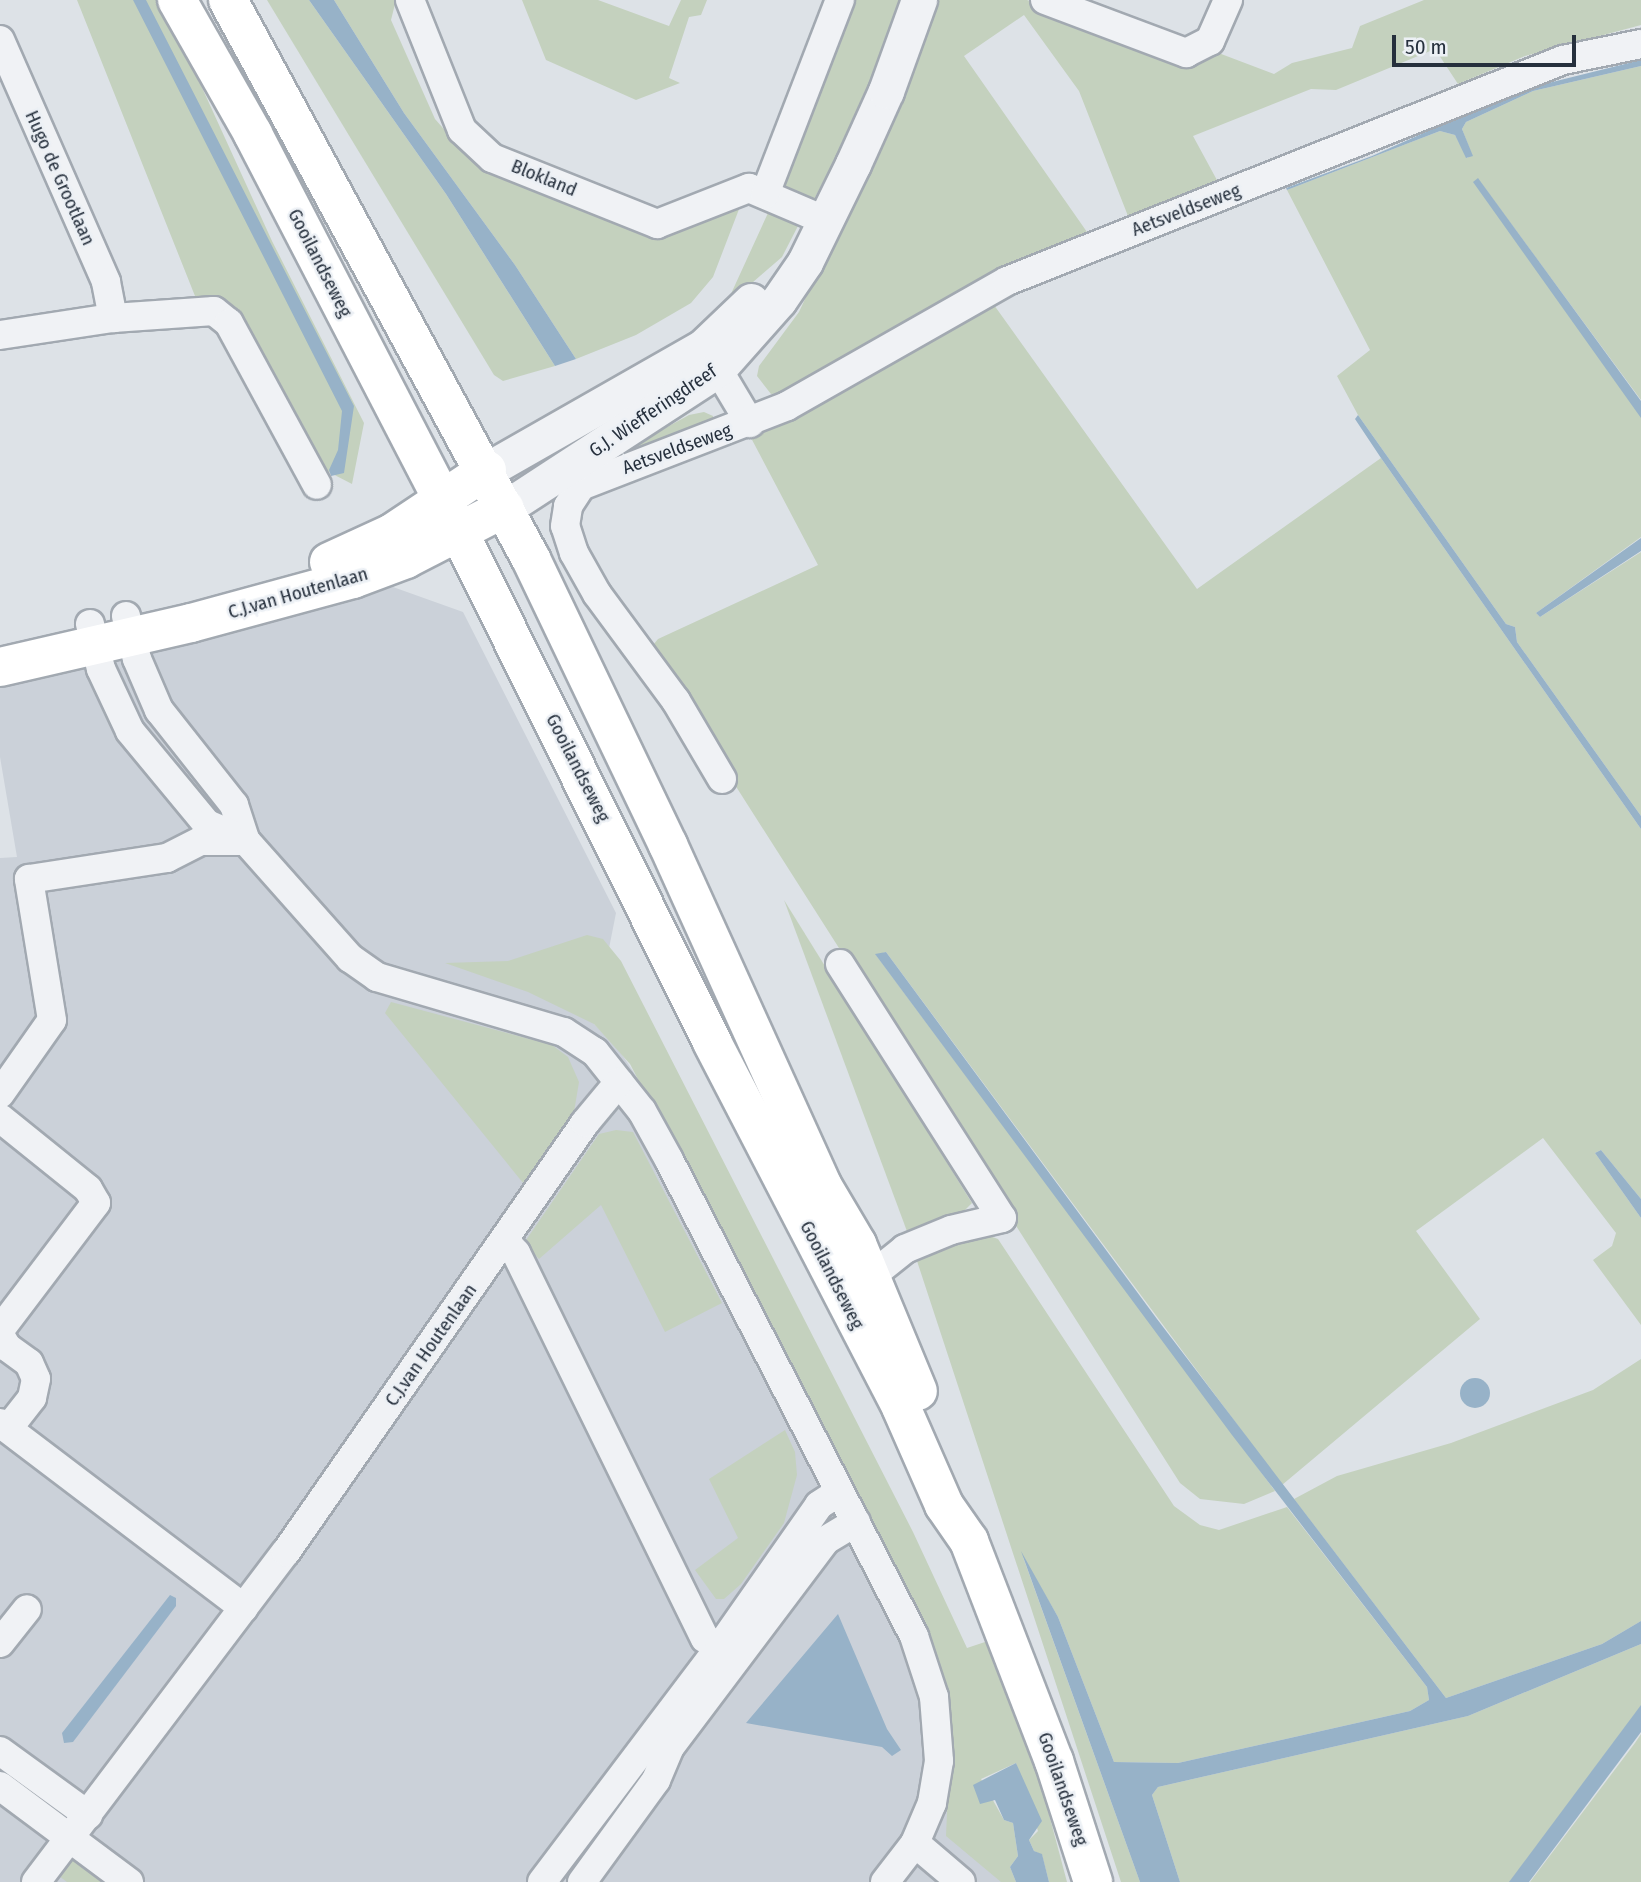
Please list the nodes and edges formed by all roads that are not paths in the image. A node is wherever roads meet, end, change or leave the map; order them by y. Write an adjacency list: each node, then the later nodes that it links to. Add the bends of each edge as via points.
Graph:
1 (177, 0): 18 (main road, Gooilandseweg, via 254,134)
2 (228, 0): 16 (main road, Gooilandseweg)
3 (410, 0): 10 (street, Blokland, via 462,130 492,158 657,224 749,188)
4 (840, 0): 10 (street)
5 (919, 0): 11 (street, G.J. Wiefferingdreef, via 886,91)
6 (1045, 0): 7 (street, via 1185,53 1210,41)
7 (1228, 0)
8 (0, 40): 12 (street, Hugo de Grootlaan, via 106,282)
9 (1641, 44): 15 (street, Aetsveldseweg, via 1563,60 1007,281)
10 (765, 194): 11 (street, Blokland)
11 (824, 220): 14 (street, G.J. Wiefferingdreef)
12 (113, 318): 13 (street); 17 (street, via 214,310 229,323)
13 (0, 335)
14 (711, 357): 15 (street, Aetsveldseweg); 16 (street, G.J. Wiefferingdreef); 19 (street, G.J. Wiefferingdreef)
15 (750, 423): 24 (street, Aetsveldseweg, via 582,486 568,506 565,526 568,541 597,594 676,701)
16 (487, 470): 18 (main road, C.J.van Houtenlaan); 19 (main road, Gooilandseweg)
17 (317, 485)
18 (443, 500): 20 (main road, Gooilandseweg); 21 (main road, C.J.van Houtenlaan, via 350,555)
19 (505, 508): 20 (main road, C.J.van Houtenlaan); 31 (main road, Gooilandseweg, via 662,832 822,1185 857,1244)
20 (460, 533): 21 (main road, C.J.van Houtenlaan, via 353,579); 36 (main road, Gooilandseweg, via 712,1042 901,1406 944,1506)
21 (111, 631): 22 (main road, C.J.van Houtenlaan); 23 (main road, C.J.van Houtenlaan); 25 (street, via 159,710 234,805); 25 (street, via 130,731 207,824)
22 (0, 642)
23 (0, 667)
24 (722, 779)
25 (246, 841): 27 (street, via 350,958 377,977 564,1031 595,1052); 28 (street, via 201,841 167,858 29,879 52,1020)
26 (840, 964): 31 (street, Gooilandseweg, via 1002,1218 951,1230 905,1249)
27 (619, 1082): 30 (street, C.J.van Houtenlaan, via 584,1123); 34 (street, via 642,1111 669,1160)
28 (0, 1094)
29 (0, 1118): 32 (street, via 88,1189 96,1203)
30 (510, 1247): 37 (street, C.J.van Houtenlaan); 40 (street, via 705,1638)
31 (870, 1277): 36 (main road, Gooilandseweg, via 964,1498)
32 (0, 1333): 33 (street, via 7,1347 29,1363 36,1379 32,1398)
33 (4, 1426): 37 (street)
34 (839, 1492): 35 (street); 40 (street, via 819,1505)
35 (856, 1522): 40 (street, via 826,1540); 45 (street, via 914,1636 934,1697 939,1761 932,1802)
36 (969, 1541): 52 (main road, Gooilandseweg, via 1054,1760)
37 (244, 1608): 43 (street, C.J.van Houtenlaan)
38 (27, 1609): 39 (street)
39 (0, 1643)
40 (727, 1654): 49 (street); 50 (street, via 670,1747 656,1780)
41 (0, 1751): 43 (street)
42 (0, 1786): 44 (street)
43 (88, 1815): 44 (street, C.J.van Houtenlaan)
44 (70, 1839): 47 (street, C.J.van Houtenlaan); 48 (street)
45 (915, 1843): 46 (street); 51 (street)
46 (944, 1876)
47 (36, 1882)
48 (129, 1882)
49 (542, 1882)
50 (582, 1882)
51 (885, 1882)
52 (1093, 1882)

